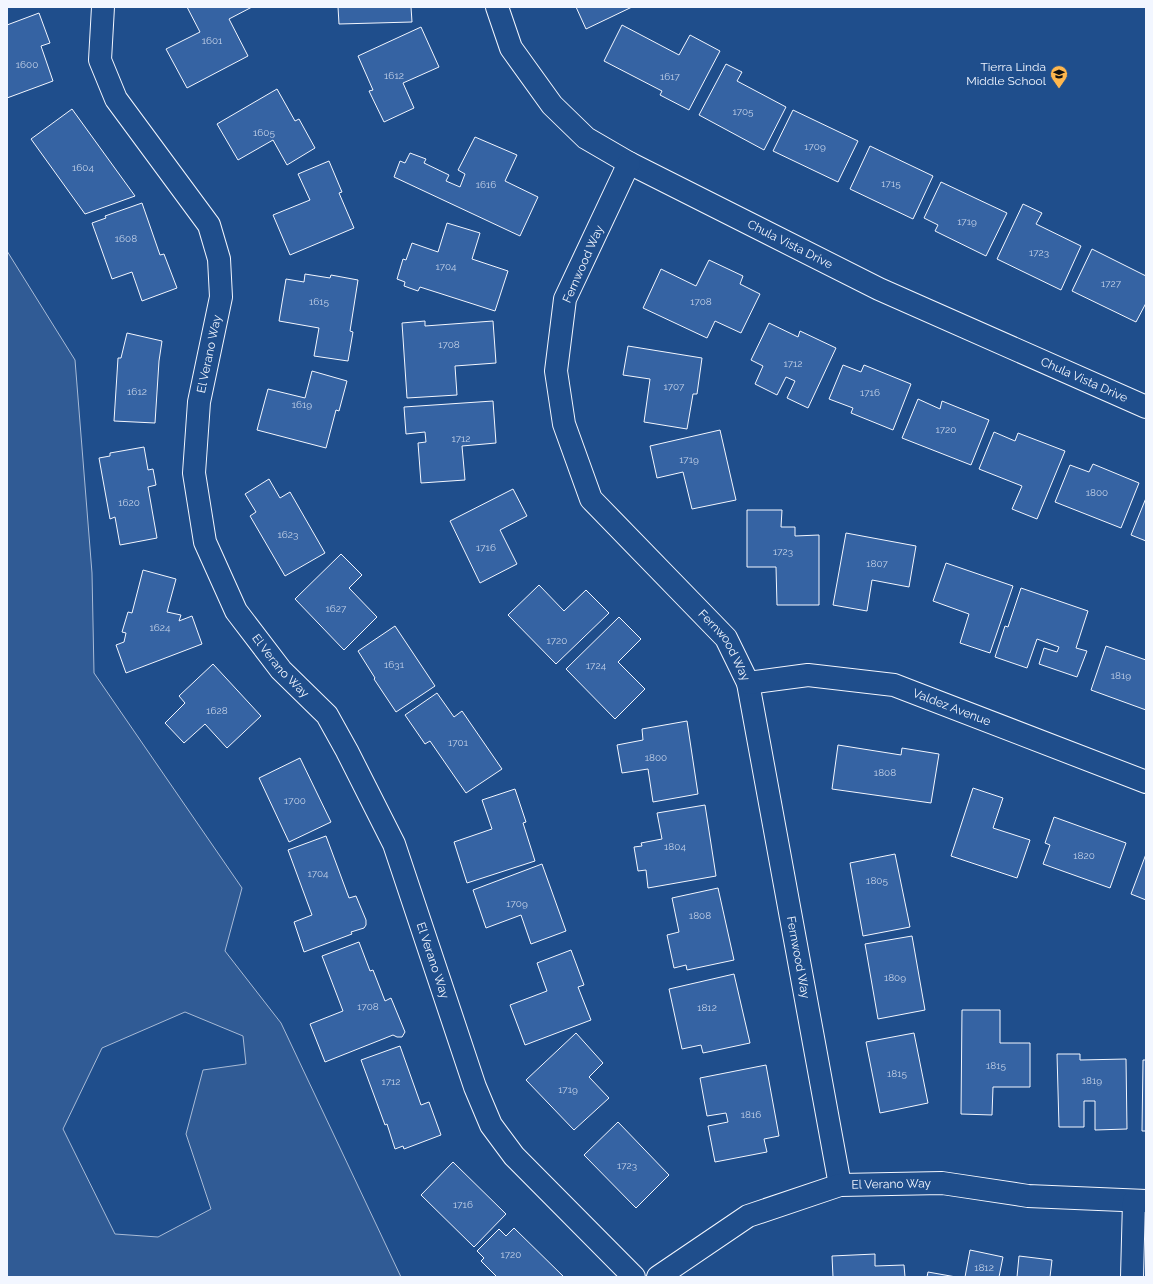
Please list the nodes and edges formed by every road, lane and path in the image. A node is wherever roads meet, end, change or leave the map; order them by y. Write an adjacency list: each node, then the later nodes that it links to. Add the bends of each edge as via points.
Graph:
1 (103, 7): 9 (street, El Verano Way, via 100,60 116,99 209,225 219,259 221,297 199,402 194,473 205,542 236,611 281,670 327,715 394,844 474,1087 491,1125 514,1156)
2 (496, 7): 3 (street, Chula Vista Drive, via 512,48 552,105 586,138)
3 (629, 163): 4 (street, Chula Vista Drive, via 879,290); 5 (street, Fernwood Way, via 565,299 556,371 564,424 591,499 726,638)
4 (1146, 407)
5 (748, 683): 6 (street, Valdez Avenue, via 808,675 894,685); 7 (street, Fernwood Way)
6 (1146, 782)
7 (840, 1185): 8 (street, El Verano Way, via 942,1183 1028,1196); 10 (street, El Verano Way, via 748,1216)
8 (1140, 1201): 11 (street)
9 (634, 1277)
10 (658, 1277)
11 (1132, 1277)

